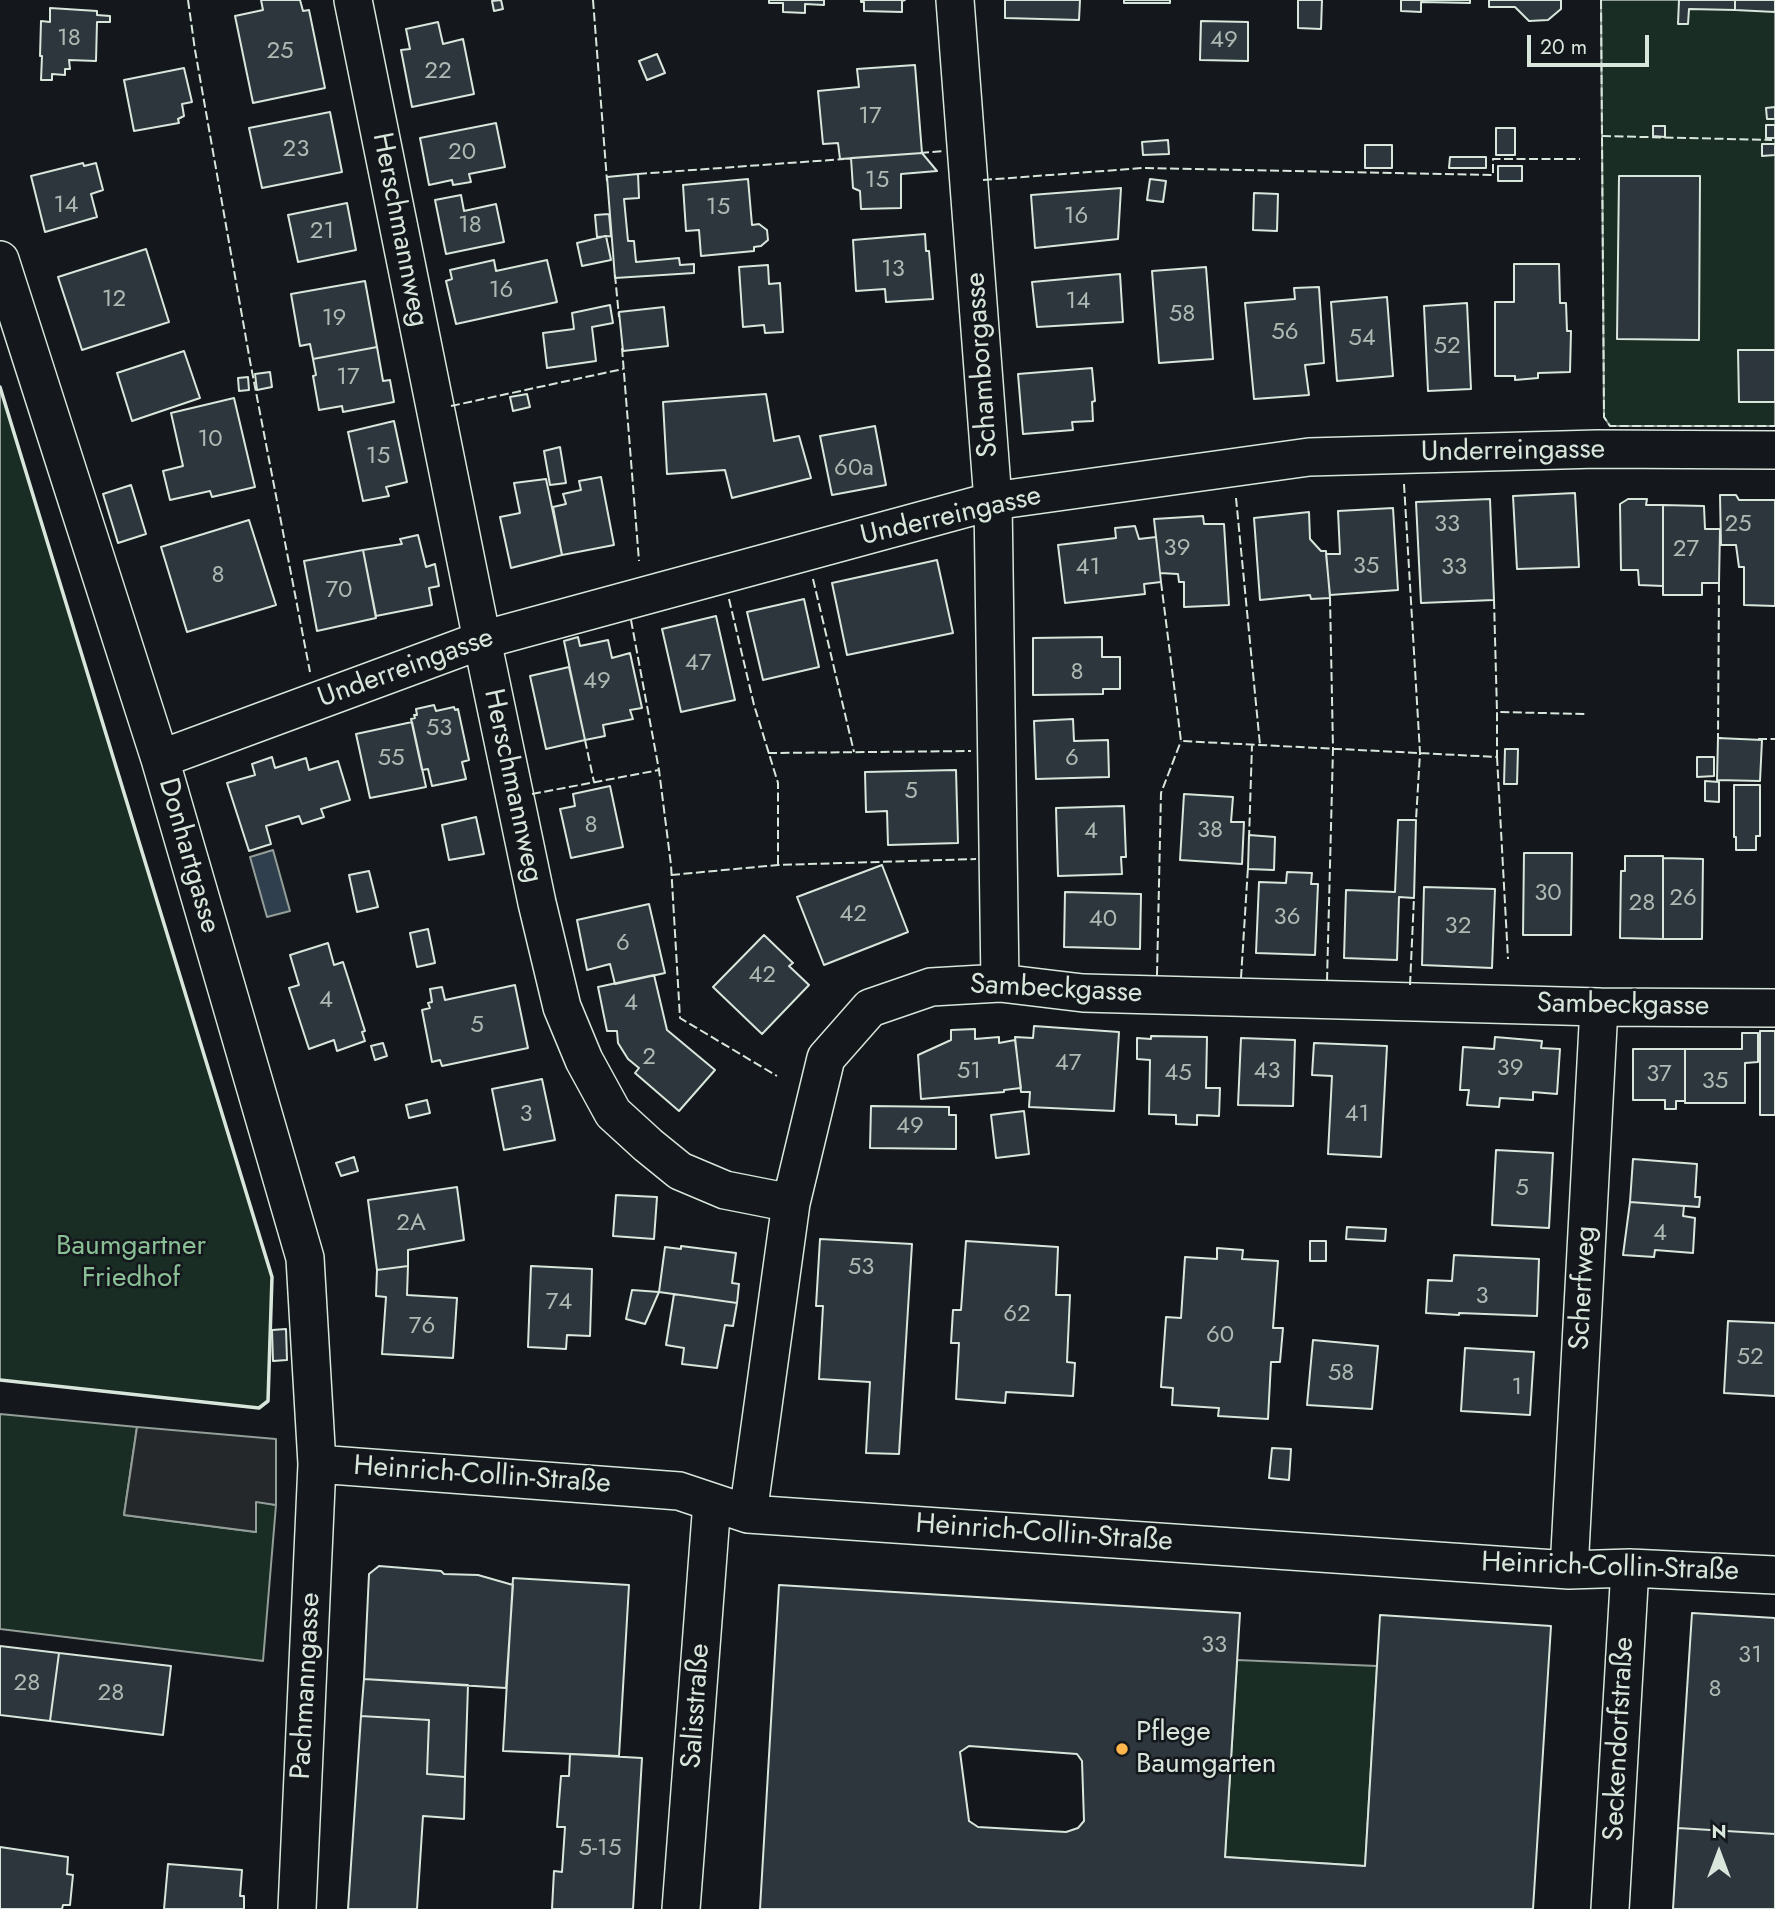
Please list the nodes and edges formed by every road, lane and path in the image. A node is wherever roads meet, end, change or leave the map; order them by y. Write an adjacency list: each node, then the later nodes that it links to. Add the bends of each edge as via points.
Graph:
1 (353, 0): 6 (street, Herschmannweg)
2 (954, 0): 5 (street, Schamborgasse)
3 (0, 260): 7 (street, Donhartgasse)
4 (1775, 450): 5 (street, Underreingasse, via 1597,449 1309,457)
5 (993, 501): 6 (street, Underreingasse); 8 (street, Schamborgasse)
6 (482, 640): 7 (street, Underreingasse); 11 (street, Herschmannweg, via 562,1007 613,1113 680,1171 725,1190)
7 (160, 759): 12 (street, Donhartgasse, via 305,1258)
8 (1000, 983): 9 (street, Sambeckgasse, via 1083,993); 11 (street, Sambeckgasse, via 931,987 870,1008 826,1058)
9 (1599, 1007): 10 (street, Sambeckgasse); 16 (street, Scherfweg)
10 (1775, 1008)
11 (791, 1203): 14 (street, Sambeckgasse)
12 (317, 1464): 13 (street, Heinrich-Collin-Straße, via 679,1490); 18 (street, Pachmanngasse)
13 (712, 1502): 14 (street, Heinrich-Collin-Straße); 19 (street, Salisstraße)
14 (748, 1514): 16 (street, Heinrich-Collin-Straße)
15 (1630, 1568): 16 (street, Heinrich-Collin-Straße); 17 (street, Heinrich-Collin-Straße); 20 (street, Seckendorfstraße)
16 (1569, 1570)
17 (1775, 1575)
18 (297, 1909)
19 (681, 1909)
20 (1611, 1909)

